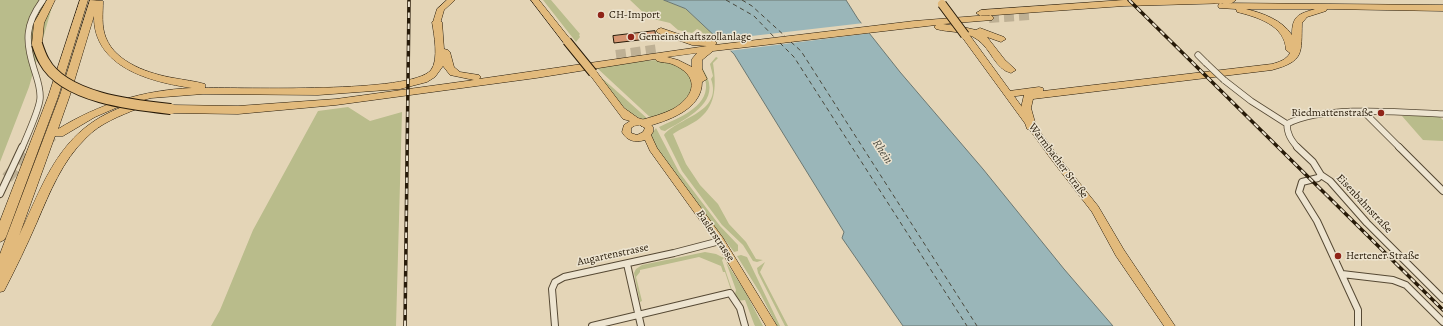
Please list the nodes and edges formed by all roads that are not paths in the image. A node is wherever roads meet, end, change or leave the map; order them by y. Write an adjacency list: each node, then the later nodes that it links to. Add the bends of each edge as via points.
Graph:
1 (43, 0): 54 (street, via 28,28 28,50 40,87 40,101 18,162)
2 (51, 0): 39 (highway, bridge, via 39,23 37,44 40,56 47,67 60,79 78,89 120,102 171,109 218,110 336,102)
3 (84, 0): 55 (highway, via 54,97)
4 (94, 0): 58 (highway, via 65,95)
5 (99, 0): 38 (highway, via 98,22 101,36 107,47 121,61 160,78)
6 (451, 0): 21 (main road, via 441,9)
7 (455, 0): 21 (main road)
8 (535, 0): 34 (main road, bridge, via 567,41)
9 (1027, 0): 18 (highway, via 1021,5)
10 (1097, 0): 16 (highway)
11 (1232, 0): 16 (highway)
12 (940, 2): 40 (main road, Warmbacher Straße, bridge)
13 (1443, 2): 14 (highway)
14 (1358, 3): 15 (highway); 17 (highway); 41 (highway, via 1316,10 1304,15 1297,22 1296,52 1293,59 1285,64)
15 (1212, 6): 16 (highway); 40 (highway, via 1250,12 1271,21 1292,42 1290,56 1270,65)
16 (1127, 8): 18 (highway); 19 (highway)
17 (1443, 8)
18 (1000, 11): 25 (highway)
19 (1030, 15)
20 (989, 18): 22 (highway)
21 (440, 22): 36 (highway, via 446,67 454,73); 37 (highway, via 439,63 436,73 422,81)
22 (938, 22): 23 (highway); 24 (highway)
23 (959, 23)
24 (914, 24): 26 (highway); 29 (highway, via 968,27)
25 (876, 27): 26 (highway); 28 (highway)
26 (894, 27): 35 (highway, via 967,30 988,42 1004,66)
27 (661, 31): 30 (highway)
28 (793, 37): 30 (highway); 30 (highway, via 726,42)
29 (1001, 39)
30 (708, 46): 31 (highway); 34 (highway); 48 (highway, via 697,59 697,68 704,84 698,99 683,113)
31 (659, 49)
32 (616, 55): 36 (highway)
33 (1198, 55): 45 (street, bridge, via 1251,101)
34 (595, 69): 39 (highway); 42 (main road); 48 (highway, via 662,59 682,64 693,74 697,90 688,103)
35 (1011, 70)
36 (476, 76): 37 (highway)
37 (385, 87): 38 (highway, via 316,91)
38 (238, 91): 49 (highway, via 180,92 142,97 99,111)
39 (406, 92): 60 (highway, via 306,97 178,98 146,103 114,114 83,134 62,157)
40 (1009, 94): 41 (highway); 47 (main road, Warmbacher Straße)
41 (1029, 96): 47 (highway, via 1026,108)
42 (623, 111): 46 (main road); 48 (main road)
43 (1364, 112): 44 (street); 45 (street, via 1319,114); 53 (street)
44 (1443, 114)
45 (1287, 124): 52 (street, via 1287,133)
46 (630, 125): 48 (main road); 50 (main road, via 626,130 627,134)
47 (1031, 126): 69 (main road, Warmbacher Straße, via 1095,209 1120,253)
48 (645, 127): 50 (main road); 51 (main road, Baslerstrasse)
49 (59, 133)
50 (637, 138): 51 (main road, Baslerstrasse)
51 (653, 149): 56 (main road, Baslerstrasse)
52 (1321, 175): 59 (street, via 1302,182 1299,192 1317,221); 61 (street, Eisenbahnstraße)
53 (1443, 190)
54 (0, 194)
55 (0, 237)
56 (720, 241): 57 (street, Augartenstrasse); 68 (main road, Baslerstrasse)
57 (627, 264): 62 (street); 64 (street, Augartenstrasse, via 564,277 555,282 552,289)
58 (0, 270)
59 (1342, 274): 63 (street, via 1393,280 1406,285); 70 (street, via 1358,310)
60 (0, 288)
61 (1443, 299)
62 (638, 314): 65 (street); 66 (street); 67 (street, via 730,293 740,308)
63 (1443, 322)
64 (555, 326)
65 (592, 326)
66 (641, 326)
67 (745, 326)
68 (772, 326)
69 (1170, 326)
70 (1358, 326)

